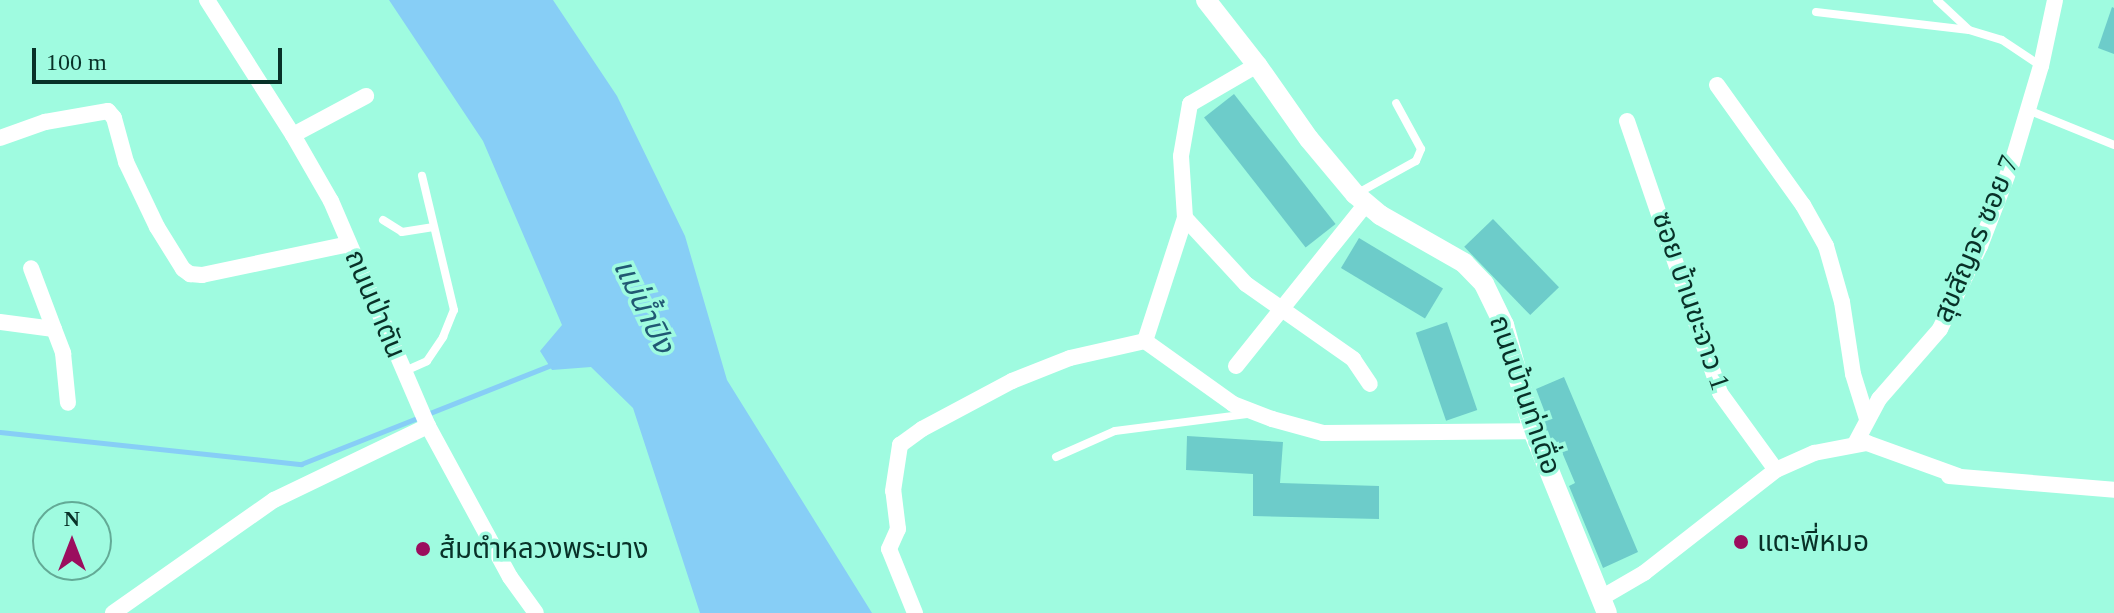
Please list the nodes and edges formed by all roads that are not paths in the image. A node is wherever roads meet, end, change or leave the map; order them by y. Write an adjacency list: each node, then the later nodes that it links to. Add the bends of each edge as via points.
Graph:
1 (207, 0): 14 (street, ถนนป่าตัน)
2 (1206, 0): 7 (street, ถนนบ้านท่าเดื่อ)
3 (1937, 0): 6 (lane)
4 (2055, 0): 8 (street, สุขสัญจร ซอย 7)
5 (1816, 12): 6 (lane)
6 (1969, 30): 8 (lane, via 2002,40)
7 (1257, 65): 18 (street, ถนนบ้านท่าเดื่อ); 19 (street, via 1190,104 1181,156)
8 (2041, 66): 12 (street, สุขสัญจร ซอย 7)
9 (1717, 85): 33 (street, via 1826,246)
10 (366, 96): 14 (street)
11 (1396, 103): 18 (lane, via 1421,149 1416,161)
12 (2027, 109): 16 (lane); 33 (street, สุขสัญจร ซอย 7, via 1980,246 1940,329)
13 (1627, 121): 38 (street, ซอย บ้านขะจาว 1, via 1720,393)
14 (293, 135): 22 (street, ถนนป่าตัน)
15 (0, 138): 22 (street, via 45,122 108,111 157,227 190,274)
16 (2114, 145)
17 (422, 176): 21 (lane)
18 (1360, 199): 24 (street); 35 (street, ถนนบ้านท่าเดื่อ, via 1464,263 1484,284 1504,325)
19 (1185, 218): 24 (street, via 1246,284); 27 (street)
20 (383, 220): 21 (lane, via 402,232)
21 (434, 227): 29 (lane, via 454,310 427,361)
22 (349, 244): 29 (street, ถนนป่าตัน)
23 (31, 268): 26 (street)
24 (1280, 308): 28 (street); 30 (street, via 1353,359)
25 (0, 322): 26 (street)
26 (54, 329): 31 (street, via 63,353)
27 (1145, 341): 32 (street, via 1233,404); 43 (street, via 1070,358 1012,381 900,445 893,491 898,529 889,549)
28 (1236, 366)
29 (404, 372): 34 (street, ถนนป่าตัน)
30 (1370, 384)
31 (68, 403)
32 (1256, 413): 35 (street, via 1323,433); 37 (lane, via 1115,431)
33 (1867, 419): 36 (street, สุขสัญจร ซอย 7)
34 (428, 426): 41 (street, via 274,500); 42 (street, ถนนป่าตัน, via 510,577)
35 (1533, 431): 40 (street, ถนนบ้านท่าเดื่อ)
36 (1855, 444): 38 (street, via 1814,453); 39 (street, via 1862,451 1936,475)
37 (1056, 457)
38 (1776, 470): 40 (street)
39 (2114, 490)
40 (1604, 606)
41 (121, 610)
42 (536, 613)
43 (915, 613)

